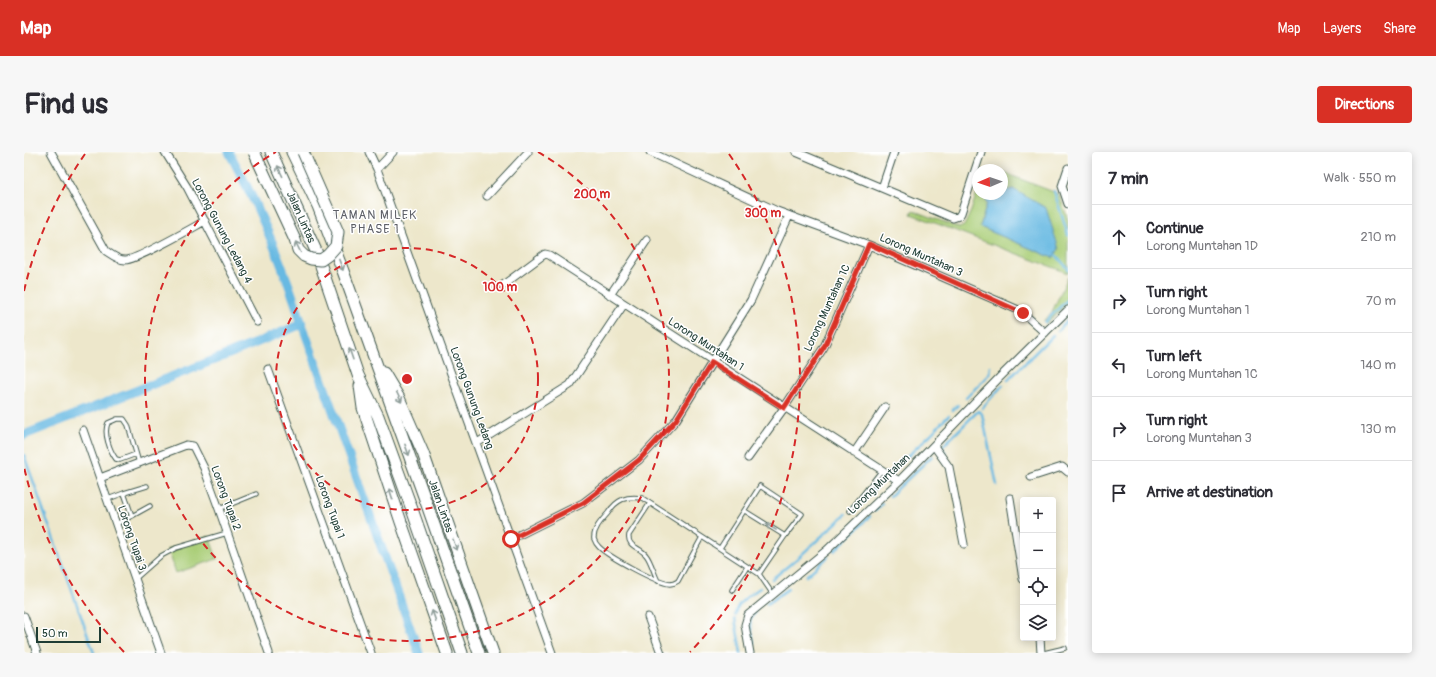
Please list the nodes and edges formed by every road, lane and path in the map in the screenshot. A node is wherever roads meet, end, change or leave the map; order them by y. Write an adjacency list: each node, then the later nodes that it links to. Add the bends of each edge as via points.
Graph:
1 (51, 152): 21 (street, via 106,251 118,259 126,261 139,256)
2 (165, 152): 21 (street, Lorong Gunung Ledang 4)
3 (254, 152): 6 (highway, one-way to 3, bridge, via 338,232 336,246 321,260 304,256 298,250)
4 (271, 152): 33 (highway, Jalan Lintas, one-way to 4, via 316,251)
5 (292, 152): 31 (highway, Jalan Lintas, one-way to 31, via 318,206)
6 (303, 152)
7 (369, 152): 16 (street, Lorong Gunung Ledang)
8 (393, 152): 16 (street)
9 (528, 152): 18 (street)
10 (650, 152): 20 (street, Lorong Muntahan 3)
11 (796, 152): 14 (street)
12 (894, 152): 17 (street)
13 (981, 152): 17 (street, via 961,213 956,217 953,218)
14 (810, 155): 17 (street)
15 (1068, 168): 19 (street, via 1062,186)
16 (378, 169): 37 (street, Lorong Gunung Ledang)
17 (882, 188)
18 (487, 196)
19 (1068, 204)
20 (789, 216): 23 (street, Lorong Muntahan 3); 30 (street, via 751,300)
21 (205, 221): 28 (street, Lorong Gunung Ledang 4)
22 (647, 240): 25 (street)
23 (869, 244): 29 (street, Lorong Muntahan 3, via 1016,309); 35 (street, Lorong Muntahan 1C, via 824,347)
24 (504, 285): 25 (street, Lorong Muntahan 1, via 545,254)
25 (610, 295): 26 (street, Lorong Muntahan 1)
26 (624, 304): 30 (street, Lorong Muntahan 1); 37 (street, via 570,385)
27 (1068, 310): 29 (street, Lorong Muntahan)
28 (257, 322)
29 (1045, 333): 38 (street, Lorong Muntahan)
30 (712, 362): 35 (street, Lorong Muntahan 1); 63 (street, via 676,420 639,460 583,503)
31 (378, 365): 83 (highway, Jalan Lintas, one-way to 83); 84 (highway, Jalan Lintas, one-way to 84, via 399,398 423,453)
32 (268, 369): 80 (street, Lorong Tupai 1)
33 (358, 375): 81 (highway, Jalan Lintas, one-way to 33, via 400,522 363,408); 82 (highway, Jalan Lintas, via 378,416)
34 (885, 407): 39 (street)
35 (784, 408): 39 (street, Lorong Muntahan 1); 41 (street, Lorong Muntahan 1C)
36 (83, 430): 46 (street, Lorong Tupai 3)
37 (477, 443): 63 (street, Lorong Gunung Ledang)
38 (934, 446): 47 (street, Lorong Muntahan); 64 (street, via 949,467)
39 (854, 453): 43 (street, Lorong Muntahan 1)
40 (136, 454): 40 (lane, via 124,419 108,423 106,432 113,456 120,460); 42 (lane)
41 (748, 458)
42 (139, 463): 46 (street, Lorong Tupai 2); 55 (street, Lorong Tupai 2, via 186,445 193,446)
43 (882, 470): 47 (street, Lorong Muntahan 1); 57 (lane)
44 (1068, 472): 45 (street, via 1062,467)
45 (1031, 477)
46 (100, 478): 52 (street, Lorong Tupai 3)
47 (899, 481): 72 (street, Lorong Muntahan, via 827,550)
48 (147, 486): 49 (lane)
49 (124, 493): 52 (lane); 58 (lane)
50 (256, 494): 55 (lane)
51 (1010, 498): 67 (street)
52 (107, 499): 59 (street, Lorong Tupai 3)
53 (650, 503): 62 (lane); 70 (lane, via 628,539 647,556); 70 (lane, via 634,497 614,504 595,531 594,539 599,548)
54 (150, 506): 58 (lane)
55 (219, 509): 60 (street, Lorong Tupai 2)
56 (744, 511): 61 (lane, one-way to 56); 61 (lane, via 760,486 802,514); 65 (lane)
57 (850, 511)
58 (132, 516): 59 (lane)
59 (116, 524): 69 (street, Lorong Tupai 3)
60 (227, 533): 69 (lane, via 176,548 161,556); 79 (street, Lorong Tupai 2)
61 (786, 536): 68 (lane)
62 (702, 537): 65 (lane); 70 (lane, via 678,581 674,584)
63 (511, 539): 85 (street, Lorong Gunung Ledang)
64 (964, 544)
65 (720, 548): 66 (lane)
66 (747, 567): 68 (lane); 71 (lane)
67 (1021, 569)
68 (759, 574): 72 (lane)
69 (135, 579): 78 (street, Lorong Tupai 3)
70 (658, 581)
71 (732, 590)
72 (772, 593): 87 (street, Lorong Muntahan, via 748,615 746,620)
73 (24, 616): 77 (street)
74 (648, 617): 86 (street)
75 (1040, 641): 88 (street)
76 (1065, 648): 88 (lane)
77 (37, 653)
78 (161, 653)
79 (269, 653)
80 (371, 653)
81 (448, 653)
82 (462, 653)
83 (479, 653)
84 (494, 653)
85 (552, 653)
86 (661, 653)
87 (750, 653)
88 (1042, 653)

